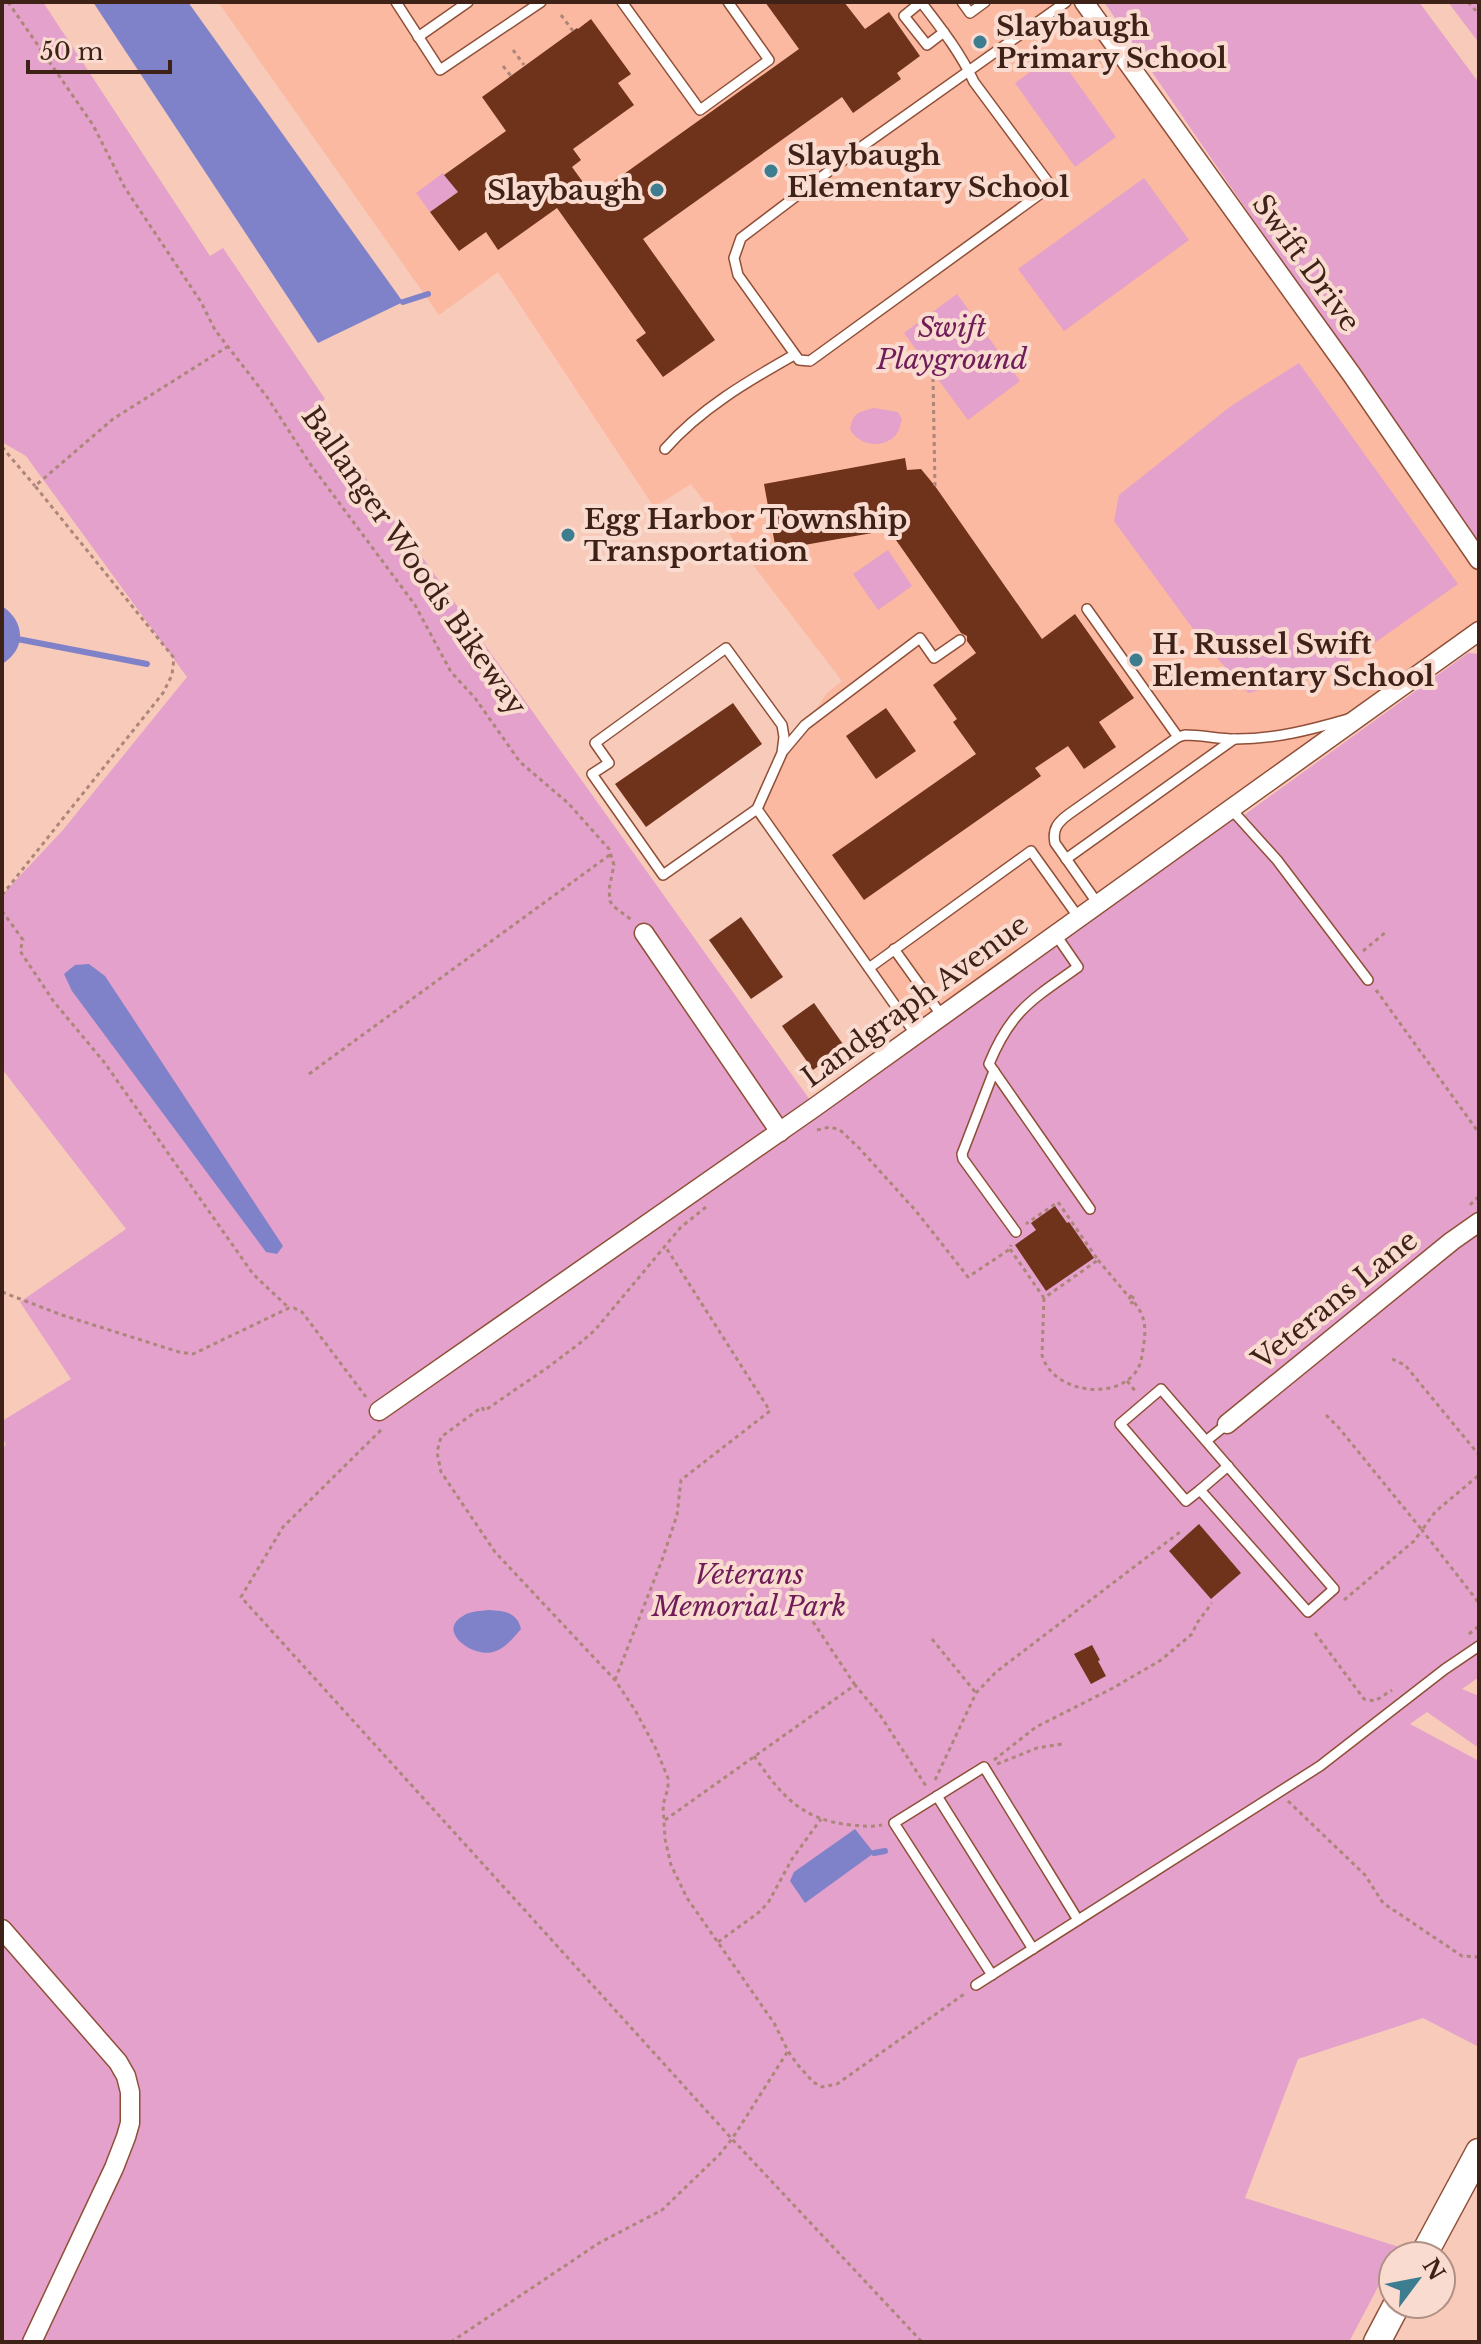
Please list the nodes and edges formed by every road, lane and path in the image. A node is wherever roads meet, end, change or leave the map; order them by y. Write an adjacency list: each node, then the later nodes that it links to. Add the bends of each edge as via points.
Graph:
1 (8, 2): 22 (path, Ballanger Woods Bikeway, via 93,125 125,188)
2 (396, 2): 16 (lane)
3 (468, 2): 16 (lane)
4 (541, 2): 16 (lane, via 440,70)
5 (622, 2): 6 (lane, via 700,110 769,60)
6 (728, 2)
7 (962, 2): 8 (lane, via 970,13)
8 (985, 2)
9 (1066, 2): 20 (lane)
10 (1084, 2): 29 (street, Swift Drive)
11 (1468, 2): 12 (path)
12 (1479, 14)
13 (561, 15): 14 (path)
14 (573, 31)
15 (944, 32): 15 (lane, via 921,2 904,16 927,45); 20 (lane)
16 (418, 37)
17 (513, 50): 18 (path)
18 (524, 65)
19 (503, 66): 21 (path)
20 (968, 70): 23 (lane, via 741,238 734,258 738,275); 23 (lane, via 1051,186 810,361)
21 (511, 76)
22 (227, 347): 27 (path, via 113,419); 39 (path, Ballanger Woods Bikeway, via 415,605 458,681 520,762 574,809)
23 (794, 355): 26 (lane, via 756,376 682,430)
24 (936, 375): 28 (path)
25 (2, 447): 27 (path)
26 (665, 449)
27 (35, 486): 41 (path, via 174,658 163,693)
28 (935, 486)
29 (1479, 560)
30 (1087, 609): 34 (lane)
31 (1479, 631): 33 (street, Landgraph Avenue)
32 (960, 640): 36 (lane, via 934,658 920,638 805,725)
33 (1363, 714): 35 (lane, via 1300,733); 38 (street, Landgraph Avenue)
34 (1178, 737): 35 (lane); 40 (lane, via 1060,821 1054,837)
35 (1234, 739): 40 (lane)
36 (782, 753): 37 (lane); 37 (lane, via 782,725 726,648 595,743 609,763 592,774 663,875)
37 (757, 809): 49 (lane)
38 (1231, 809): 42 (street, Landgraph Avenue); 50 (lane, via 1277,860)
39 (611, 854): 46 (path, via 610,901); 54 (path)
40 (1066, 859): 42 (lane)
41 (2, 895)
42 (1098, 904): 44 (street, Landgraph Avenue)
43 (2, 911): 67 (path, via 23,940 20,951 54,1002 104,1062 253,1274)
44 (1079, 918): 47 (street, Landgraph Avenue); 48 (lane, via 1031,851)
45 (1386, 932): 50 (path, via 1362,950 1378,971)
46 (644, 933): 55 (street)
47 (1056, 935): 51 (street, Landgraph Avenue); 53 (lane, via 1078,967 1010,1021 989,1064)
48 (894, 949): 49 (lane); 51 (lane)
49 (869, 968): 52 (lane)
50 (1368, 980): 57 (path)
51 (942, 1016): 52 (street, Landgraph Avenue)
52 (916, 1035): 55 (street, Landgraph Avenue)
53 (994, 1071): 59 (lane); 61 (lane, via 962,1154)
54 (309, 1074)
55 (780, 1132): 71 (street, Landgraph Avenue)
56 (812, 1132): 63 (path, via 825,1127 840,1130 916,1211 968,1277)
57 (1479, 1133)
58 (716, 1200): 62 (path)
59 (1090, 1209)
60 (1479, 1222): 73 (street, Veterans Lane)
61 (1016, 1232): 63 (path); 64 (path, via 1058,1202)
62 (665, 1246): 90 (path, via 770,1411 681,1480 677,1515); 90 (path, via 585,1339 443,1434 438,1447 441,1472 495,1552)
63 (1010, 1249): 66 (path)
64 (1098, 1260): 66 (path); 69 (path, via 1134,1297 1143,1315 1140,1365)
65 (2, 1292): 67 (path, via 193,1354)
66 (1044, 1298): 69 (path, via 1042,1355 1052,1374 1080,1388)
67 (289, 1308): 71 (path, via 302,1312 362,1394)
68 (1392, 1359): 75 (path, via 1405,1365)
69 (1127, 1381): 70 (path)
70 (1138, 1393)
71 (381, 1410): 110 (path, via 381,1429 283,1527 241,1597)
72 (1326, 1415): 79 (path)
73 (1227, 1424): 74 (lane)
74 (1206, 1441): 76 (lane); 78 (lane, via 1161,1389 1120,1424 1186,1501)
75 (1479, 1455)
76 (1228, 1466): 78 (lane); 78 (lane, via 1334,1589 1308,1612)
77 (1479, 1475): 79 (path)
78 (1200, 1490)
79 (1422, 1530): 82 (path); 84 (path)
80 (1180, 1532): 93 (path, via 996,1672)
81 (782, 1575): 91 (path)
82 (1344, 1600)
83 (1212, 1603): 96 (path, via 1192,1634 1161,1660 1036,1727)
84 (1479, 1603)
85 (1479, 1626): 87 (path)
86 (1315, 1633): 92 (path, via 1364,1699 1375,1701)
87 (1467, 1635)
88 (932, 1639): 93 (path)
89 (1479, 1646): 97 (lane)
90 (615, 1680): 100 (path, via 668,1778)
91 (855, 1685): 95 (path); 98 (path)
92 (1398, 1687)
93 (976, 1693): 98 (path, via 935,1781)
94 (1062, 1744): 96 (path)
95 (754, 1756): 99 (path, via 785,1797); 100 (path)
96 (984, 1767): 98 (lane); 102 (lane)
97 (1280, 1793): 102 (lane); 106 (path, via 1365,1875 1383,1903 1462,1956)
98 (937, 1796): 101 (lane); 105 (lane)
99 (821, 1819): 101 (path, via 872,1827); 104 (path, via 768,1903)
100 (665, 1820): 104 (path, via 674,1871)
101 (894, 1823): 107 (lane)
102 (1078, 1920): 105 (lane)
103 (2, 1929): 114 (street, via 118,2062 131,2106 114,2168)
104 (718, 1942): 109 (path)
105 (1033, 1949): 107 (lane)
106 (1479, 1957)
107 (992, 1975): 108 (lane)
108 (976, 1985): 109 (path, via 837,2084 822,2087 813,2082)
109 (788, 2051): 110 (path)
110 (732, 2139): 115 (path, via 662,2210 599,2243); 116 (path)
111 (1479, 2152): 112 (main road)
112 (1432, 2240)
113 (1389, 2320): 117 (main road)
114 (32, 2342)
115 (451, 2342)
116 (922, 2342)
117 (1377, 2342)

